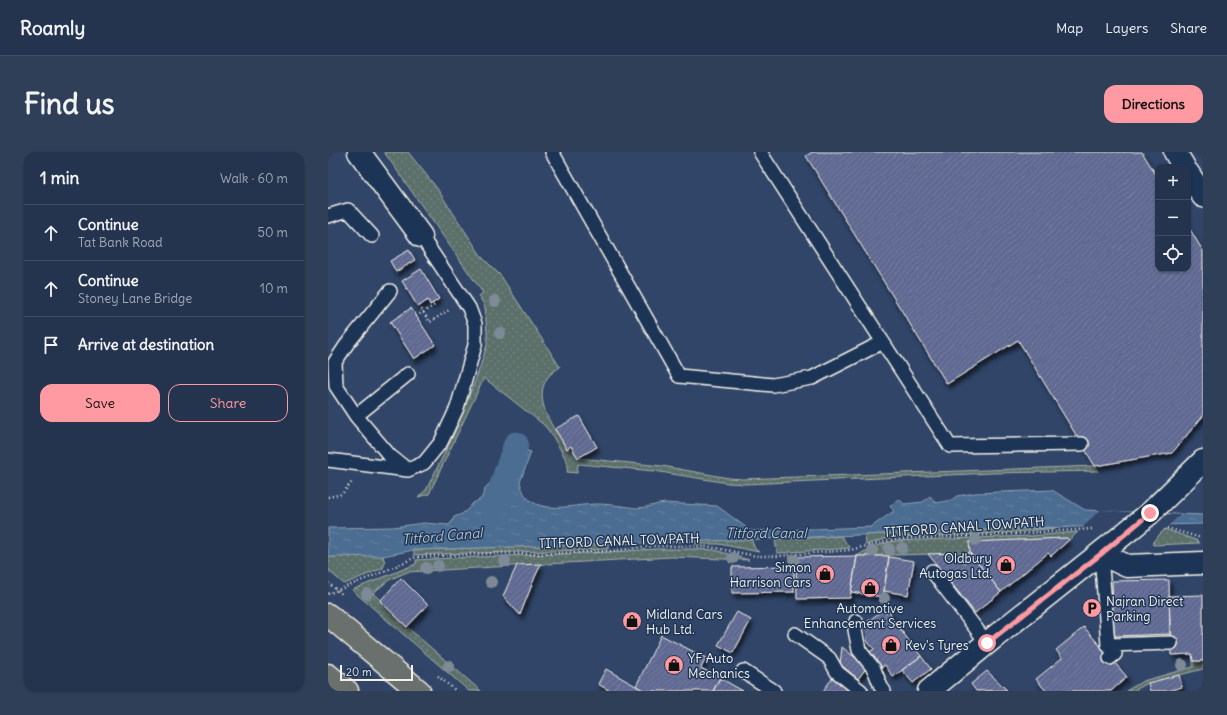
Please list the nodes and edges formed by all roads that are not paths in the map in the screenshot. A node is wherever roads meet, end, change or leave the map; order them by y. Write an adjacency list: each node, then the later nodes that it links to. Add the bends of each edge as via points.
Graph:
1 (360, 152): 10 (street)
2 (552, 152): 12 (lane, via 679,376 773,385 812,378)
3 (760, 152): 12 (lane)
4 (1175, 152): 5 (street)
5 (1182, 164)
6 (1191, 178): 7 (street)
7 (1203, 196)
8 (328, 216): 9 (lane, via 348,210)
9 (372, 236)
10 (421, 236): 18 (lane, via 469,308 475,324 475,345 457,408 440,442 424,463)
11 (390, 291): 14 (lane, via 335,362 336,386)
12 (883, 342): 15 (lane, via 950,446)
13 (408, 374): 14 (lane)
14 (356, 416): 18 (lane, via 390,456)
15 (1082, 444)
16 (328, 460): 18 (lane)
17 (1203, 461): 19 (street, bridge, via 1150,513)
18 (408, 470)
19 (1101, 554): 20 (street, via 1127,566); 25 (street); 27 (lane)
20 (1203, 563)
21 (932, 571): 25 (lane)
22 (328, 615): 32 (highway)
23 (856, 621): 35 (lane, via 855,630 860,650)
24 (795, 634): 34 (lane, via 829,658 837,672)
25 (987, 643): 36 (street)
26 (1171, 643): 27 (lane, via 1157,639)
27 (1108, 645): 28 (lane, via 1115,654)
28 (1110, 658)
29 (743, 671): 33 (lane)
30 (328, 675): 31 (highway)
31 (347, 691)
32 (419, 691)
33 (774, 691)
34 (861, 691)
35 (884, 691)
36 (929, 691)

